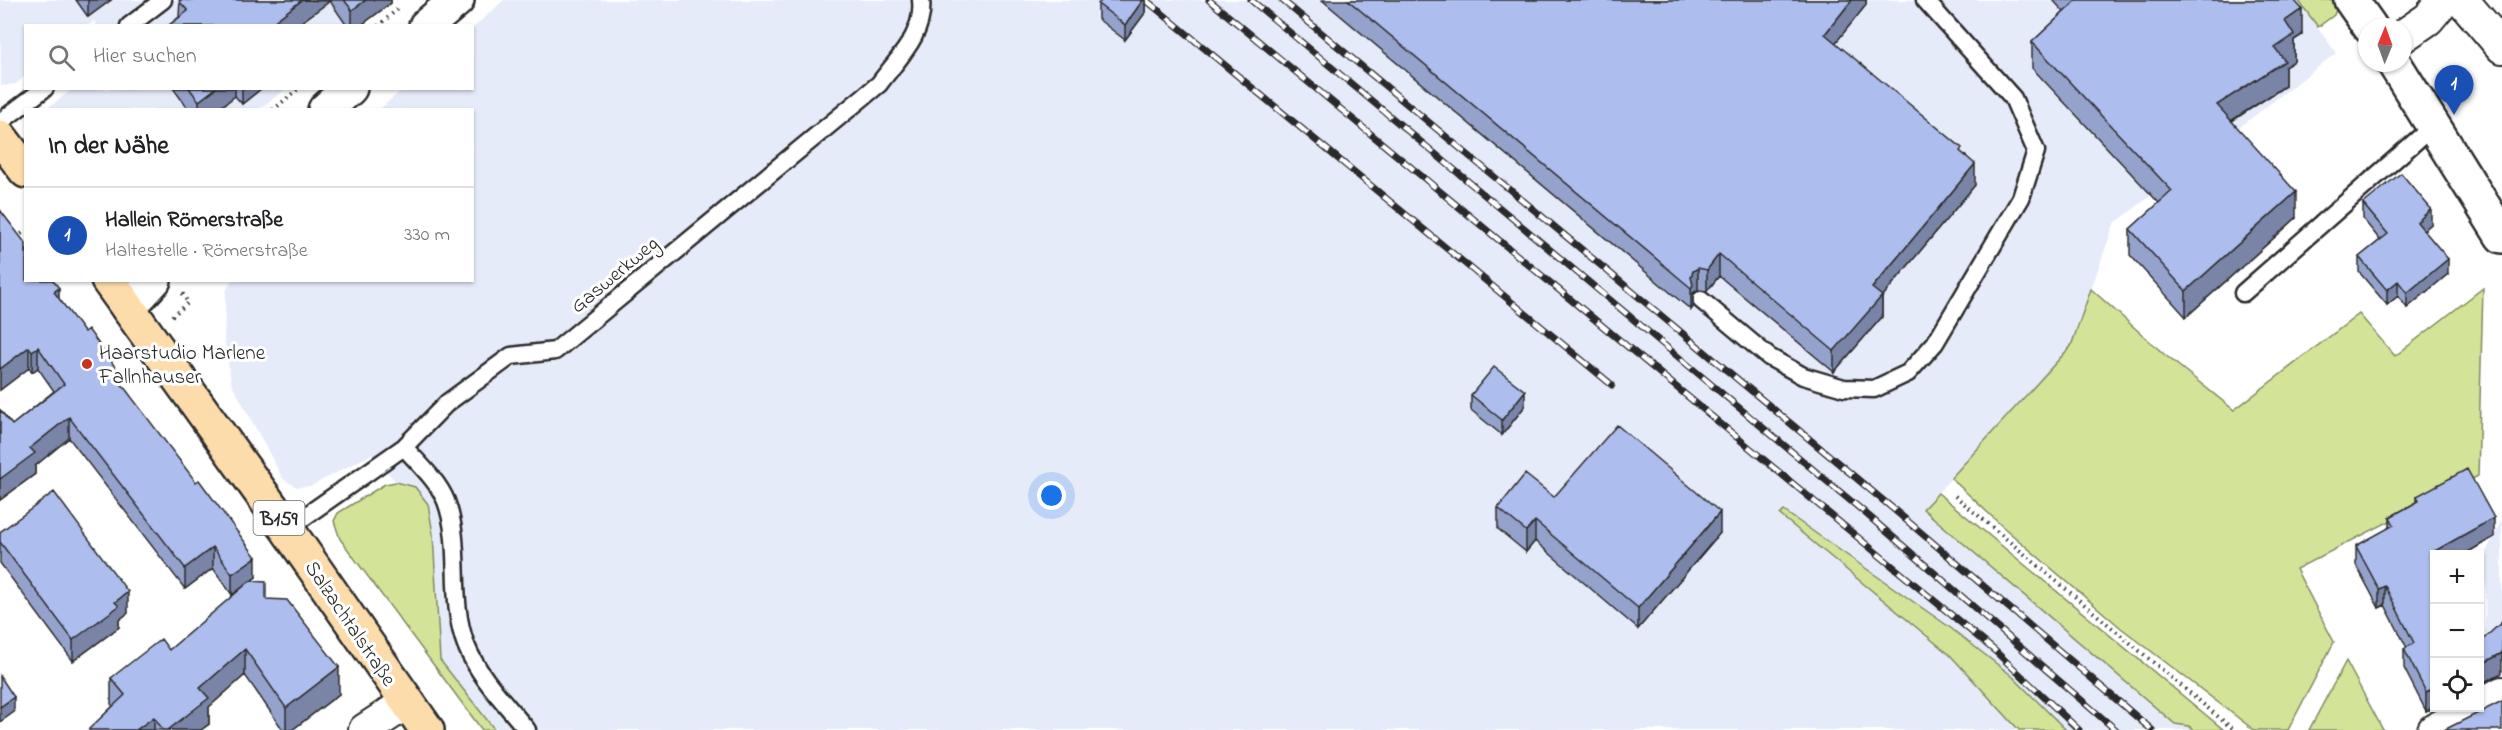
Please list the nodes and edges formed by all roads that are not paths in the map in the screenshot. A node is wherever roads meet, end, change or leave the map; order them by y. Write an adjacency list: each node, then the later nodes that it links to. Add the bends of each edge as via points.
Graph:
1 (164, 0): 10 (lane)
2 (457, 0): 8 (street)
3 (921, 0): 27 (lane, Gaswerkweg, via 916,35 879,84 555,351 511,356 447,403)
4 (1925, 0): 25 (lane, via 2013,98 2036,151 2021,198 1935,343 1908,373 1874,389 1844,388 1803,376 1769,357)
5 (2351, 0): 9 (street)
6 (2444, 0): 11 (street)
7 (2462, 0): 12 (street)
8 (414, 16)
9 (2364, 18)
10 (132, 24)
11 (2412, 30)
12 (2502, 47)
13 (2400, 72): 18 (street)
14 (42, 90): 17 (lane)
15 (348, 90): 16 (street)
16 (327, 108)
17 (0, 122)
18 (2433, 126): 21 (street); 24 (lane)
19 (0, 137): 20 (main road)
20 (24, 168)
21 (2502, 236)
22 (109, 282): 26 (main road, Salzachtalstraße / B159)
23 (152, 282): 26 (street)
24 (2243, 293)
25 (1701, 300)
26 (128, 308): 28 (main road, Salzachtalstraße / B159)
27 (404, 447): 28 (lane, Gaswerkweg); 35 (lane, via 446,499 452,523 456,606 466,645 482,673)
28 (287, 530): 30 (main road, Salzachtalstraße / B159)
29 (2502, 693): 31 (street)
30 (406, 703): 33 (street); 34 (main road, Salzachtalstraße / B159)
31 (2484, 703)
32 (2468, 712): 36 (street)
33 (365, 730)
34 (427, 730)
35 (527, 730)
36 (2434, 730)

